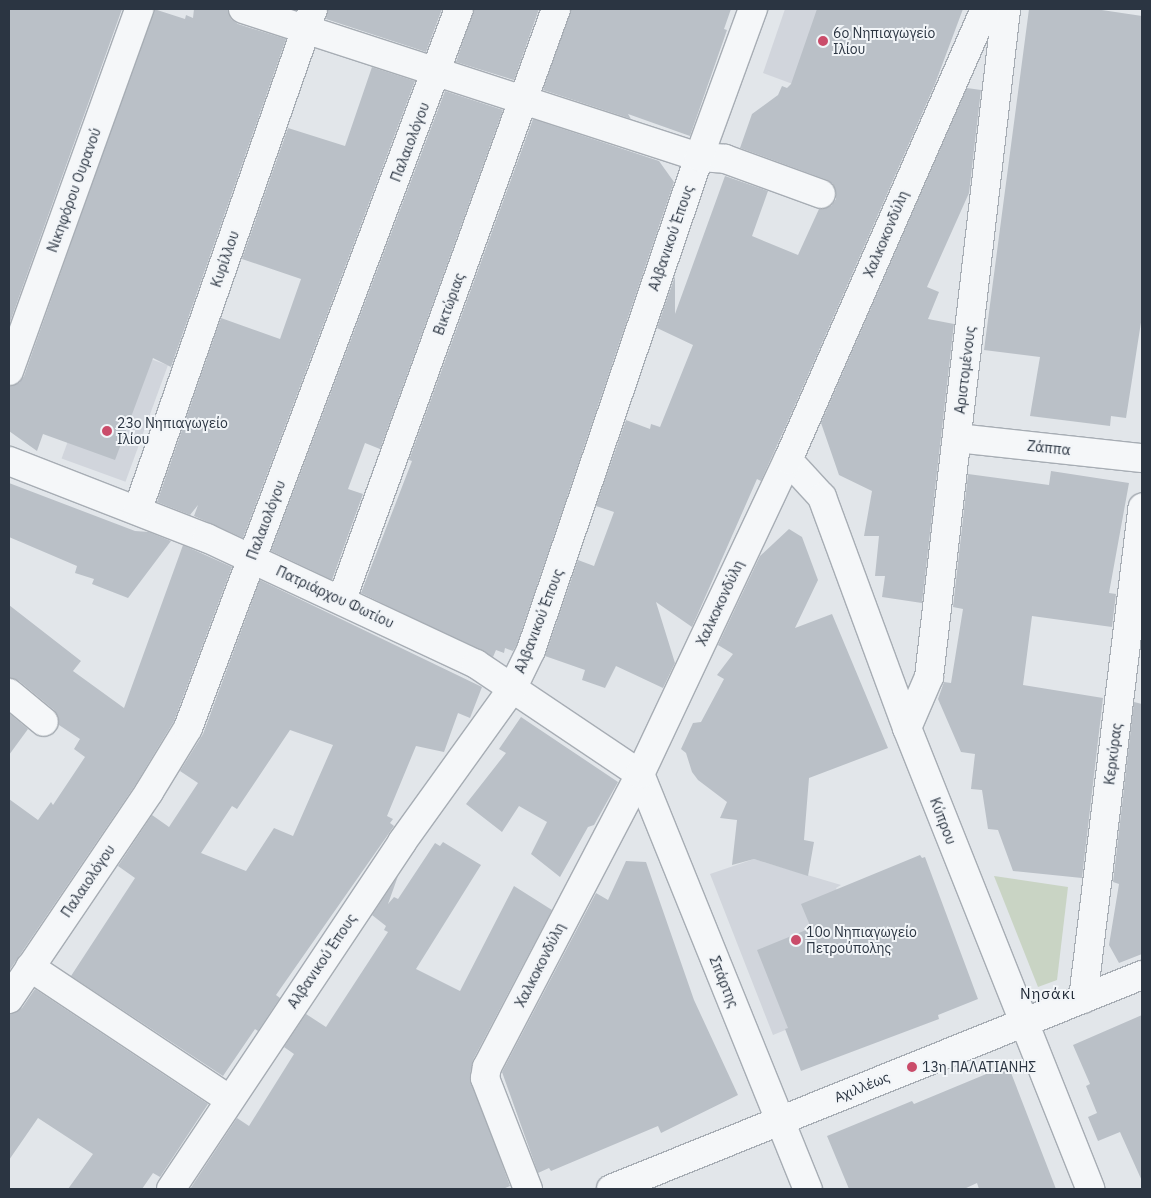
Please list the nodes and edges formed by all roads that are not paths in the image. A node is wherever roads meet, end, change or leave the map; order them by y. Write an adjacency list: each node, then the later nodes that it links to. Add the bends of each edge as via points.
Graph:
1 (138, 9): 13 (street, Νικηφόρου Ουρανού)
2 (243, 9): 8 (street)
3 (459, 9): 9 (street, Παλαιολόγου)
4 (556, 9): 10 (street, Βικτώριας)
5 (753, 9): 11 (street, Αλβανικού Έπους)
6 (985, 9): 16 (street, Χαλκοκονδύλη)
7 (1006, 9): 14 (street, Αριστομένους)
8 (309, 19): 9 (street); 19 (street, Κυρίλλου)
9 (437, 70): 10 (street); 20 (street, Παλαιολόγου)
10 (523, 100): 11 (street); 21 (street, Βικτώριας)
11 (699, 157): 12 (street, via 725,159); 22 (street, Αλβανικού Έπους, via 531,650)
12 (820, 194)
13 (9, 371)
14 (957, 438): 15 (street, Ζάππα); 25 (street, Αριστομένους, via 929,677)
15 (1142, 458)
16 (788, 460): 25 (street, Κύπρου, via 822,498); 26 (street, Χαλκοκονδύλη)
17 (9, 461): 19 (street, Πατριάρχου Φωτίου)
18 (1142, 508): 30 (street, Κερκύρας)
19 (138, 509): 20 (street, Πατριάρχου Φωτίου)
20 (252, 559): 21 (street, Πατριάρχου Φωτίου); 27 (street, Παλαιολόγου, via 188,728)
21 (342, 599): 22 (street, Πατριάρχου Φωτίου, via 476,664)
22 (512, 689): 26 (street, Πατριάρχου Φωτίου); 32 (street, Αλβανικού Έπους, via 402,842)
23 (9, 693): 24 (street)
24 (44, 722)
25 (907, 728): 31 (street, Κύπρου)
26 (640, 774): 33 (street, Σπάρτης); 35 (street, Χαλκοκονδύλη, via 487,1067 485,1078)
27 (30, 968): 29 (street, Παλαιολόγου); 32 (street)
28 (1142, 976): 30 (street, Αχιλλέως)
29 (9, 999)
30 (1083, 999): 31 (street, Αχιλλέως)
31 (1022, 1024): 33 (street, Αχιλλέως); 38 (street, Κύπρου)
32 (230, 1100): 34 (street, Αλβανικού Έπους)
33 (780, 1120): 36 (street, Αχιλλέως); 37 (street, Σπάρτης)
34 (172, 1189)
35 (528, 1189)
36 (611, 1189)
37 (808, 1189)
38 (1090, 1189)

